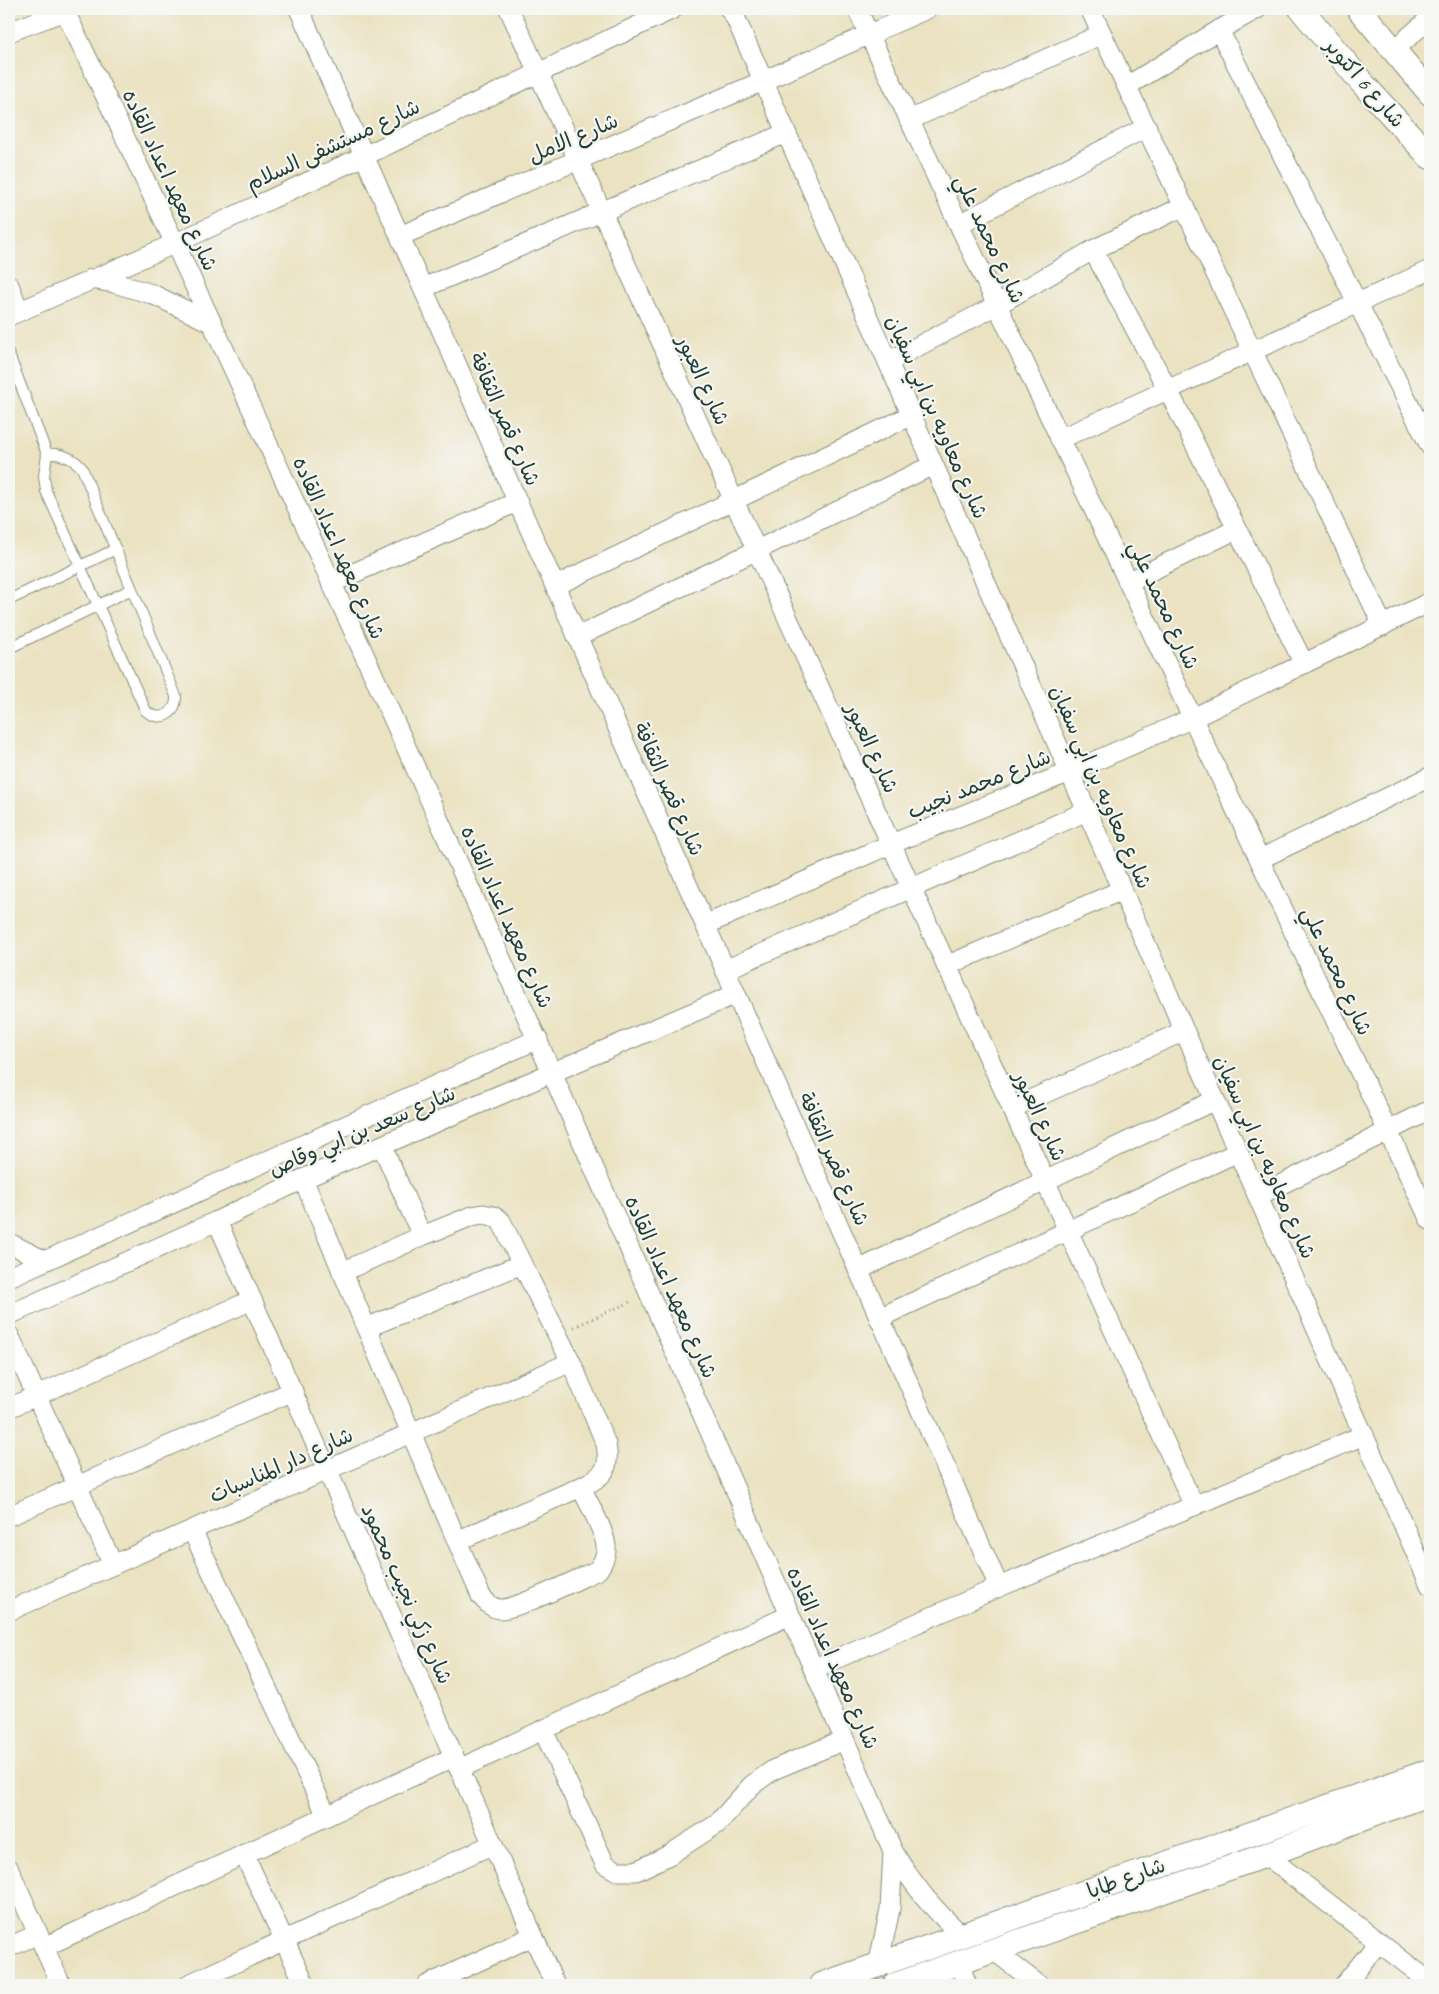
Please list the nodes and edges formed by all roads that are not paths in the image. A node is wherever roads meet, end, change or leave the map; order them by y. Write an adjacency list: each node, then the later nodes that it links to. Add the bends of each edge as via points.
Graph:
1 (299, 9): 25 (street, شارع قصر الثقافة)
2 (508, 9): 18 (street, شارع العبور)
3 (673, 9): 18 (street, شارع مستشفى السلام)
4 (729, 9): 19 (street, شارع معاويه بن ابي سفيان)
5 (856, 9): 16 (street, شارع محمد علي)
6 (927, 9): 16 (street, شارع الامل)
7 (1090, 9): 15 (street)
8 (1257, 9): 13 (street)
9 (1301, 9): 26 (street, شارع 6 اكتوبر)
10 (1359, 9): 17 (street, شارع 6 اكتوبر)
11 (64, 10): 14 (street); 32 (street, شارع معهد اعداد القاده)
12 (1430, 18): 17 (street)
13 (1219, 30): 20 (street); 38 (street)
14 (9, 32)
15 (1102, 34): 20 (street); 22 (street)
16 (869, 35): 19 (street, شارع الامل); 22 (street, شارع محمد علي)
17 (1394, 50): 21 (street, شارع 6 اكتوبر)
18 (538, 73): 25 (street, شارع مستشفى السلام); 27 (street, شارع العبور)
19 (763, 81): 24 (street, شارع معاويه بن ابي سفيان); 27 (street, شارع الامل)
20 (1127, 86): 23 (street)
21 (1430, 93)
22 (908, 120): 30 (street, شارع محمد علي)
23 (1147, 127): 28 (street); 30 (street)
24 (786, 133): 29 (street); 44 (street, شارع معاويه بن ابي سفيان)
25 (364, 156): 31 (street, شارع قصر الثقافة); 32 (street, شارع مستشفى السلام)
26 (1430, 157)
27 (578, 160): 29 (street, شارع العبور); 31 (street, شارع الامل)
28 (1184, 206): 33 (street); 42 (street)
29 (601, 212): 37 (street); 51 (street, شارع العبور)
30 (959, 224): 39 (street, شارع محمد علي)
31 (400, 236): 37 (street, شارع قصر الثقافة)
32 (176, 243): 35 (street, شارع مستشفى السلام); 41 (street, شارع معهد اعداد القاده)
33 (1094, 250): 39 (street); 45 (street)
34 (1430, 270): 38 (street)
35 (91, 279): 40 (street, شارع مستشفى السلام); 41 (street, via 152,294)
36 (9, 285): 40 (street)
37 (423, 288): 52 (street, شارع قصر الثقافة)
38 (1357, 303): 42 (street); 48 (street)
39 (997, 305): 44 (street); 47 (street, شارع محمد علي)
40 (14, 313)
41 (212, 323): 58 (street, شارع معهد اعداد القاده)
42 (1252, 351): 45 (street); 64 (street)
43 (9, 355): 49 (lane)
44 (888, 362): 46 (street, شارع معاويه بن ابي سفيان)
45 (1168, 390): 47 (street); 53 (street)
46 (912, 415): 50 (street, شارع معاويه بن ابي سفيان); 51 (street)
47 (1060, 439): 57 (street, شارع محمد علي)
48 (1430, 446)
49 (47, 454): 54 (lane, via 66,456 82,468); 56 (lane, via 46,491)
50 (933, 464): 55 (street); 69 (street, شارع معاويه بن ابي سفيان)
51 (734, 501): 55 (street, شارع العبور); 59 (street)
52 (518, 502): 58 (street); 59 (street, شارع قصر الثقافة)
53 (1237, 529): 57 (street); 67 (street)
54 (116, 549): 56 (lane); 60 (lane)
55 (756, 550): 65 (street); 72 (street, شارع العبور)
56 (81, 566): 61 (lane); 63 (lane)
57 (1128, 582): 68 (street, شارع محمد علي)
58 (331, 584): 81 (street, شارع معهد اعداد القاده)
59 (555, 586): 65 (street, شارع قصر الثقافة)
60 (132, 589): 63 (lane); 63 (lane, via 176,696 175,707 167,715 155,716 146,710)
61 (9, 600)
62 (1430, 602): 64 (street, شارع محمد نجيب)
63 (98, 605): 66 (lane)
64 (1383, 626): 67 (street, شارع محمد نجيب)
65 (577, 637): 76 (street, شارع قصر الثقافة)
66 (9, 648)
67 (1304, 664): 68 (street, شارع محمد نجيب)
68 (1193, 718): 69 (street, شارع محمد نجيب); 73 (street, شارع محمد علي)
69 (1070, 772): 71 (street, شارع معاويه بن ابي سفيان); 72 (street, شارع محمد نجيب)
70 (1430, 777): 73 (street)
71 (1087, 812): 74 (street); 75 (street, شارع معاويه بن ابي سفيان)
72 (891, 844): 74 (street, شارع العبور); 76 (street, شارع محمد نجيب)
73 (1260, 859): 86 (street, شارع محمد علي)
74 (911, 889): 77 (street, شارع العبور); 78 (street)
75 (1122, 890): 77 (street); 80 (street, شارع معاويه بن ابي سفيان)
76 (705, 925): 78 (street, شارع قصر الثقافة)
77 (946, 966): 84 (street, شارع العبور)
78 (725, 970): 79 (street, شارع قصر الثقافة)
79 (736, 994): 82 (street, شارع سعد بن ابي وقاص); 99 (street, شارع قصر الثقافة)
80 (1184, 1031): 83 (street, شارع معاويه بن ابي سفيان); 84 (street)
81 (538, 1040): 82 (street, شارع معهد اعداد القاده); 97 (street, شارع سعد بن ابي وقاص)
82 (552, 1073): 87 (street, شارع سعد بن ابي وقاص); 124 (street, شارع معهد اعداد القاده)
83 (1215, 1100): 88 (street, شارع معاويه بن ابي سفيان); 90 (street)
84 (1012, 1108): 90 (street, شارع العبور)
85 (1430, 1110): 86 (street)
86 (1388, 1131): 91 (street); 92 (street, شارع محمد علي)
87 (382, 1146): 89 (street, شارع سعد بن ابي وقاص); 95 (street)
88 (1238, 1152): 91 (street, شارع معاويه بن ابي سفيان); 94 (street)
89 (303, 1179): 93 (street, شارع سعد بن ابي وقاص); 100 (street)
90 (1045, 1180): 94 (street, شارع العبور); 99 (street)
91 (1258, 1196): 112 (street, شارع معاويه بن ابي سفيان)
92 (1430, 1220)
93 (217, 1221): 102 (street, شارع زكي نجيب محمود); 103 (street, شارع سعد بن ابي وقاص)
94 (1068, 1232): 104 (street); 116 (street, شارع العبور)
95 (422, 1236): 98 (street, via 472,1216 494,1216 501,1221); 100 (street)
96 (9, 1243): 97 (street)
97 (45, 1262): 101 (street, شارع سعد بن ابي وقاص)
98 (522, 1264): 105 (street); 107 (street)
99 (858, 1270): 104 (street, شارع قصر الثقافة)
100 (342, 1272): 105 (street)
101 (9, 1277)
102 (252, 1300): 108 (street, شارع زكي نجيب محمود); 109 (street)
103 (9, 1315)
104 (879, 1318): 122 (street, شارع قصر الثقافة)
105 (366, 1328): 111 (street)
106 (9, 1335): 109 (street)
107 (571, 1362): 111 (street, شارع دار المناسبات); 115 (street, via 606,1444 608,1458 600,1477)
108 (293, 1391): 113 (street, شارع زكي نجيب محمود); 114 (street)
109 (36, 1396): 110 (street); 114 (street)
110 (9, 1408)
111 (411, 1432): 113 (street, شارع دار المناسبات); 119 (street)
112 (1364, 1435): 116 (street); 121 (street, شارع معاويه بن ابي سفيان)
113 (327, 1469): 118 (street, شارع دار المناسبات); 128 (street, شارع زكي نجيب محمود)
114 (77, 1486): 117 (street); 120 (street)
115 (581, 1487): 119 (street); 119 (street, via 605,1538 607,1550 604,1561 598,1570 511,1608 494,1608 481,1596)
116 (1194, 1506): 122 (street)
117 (9, 1516)
118 (192, 1530): 120 (street, شارع دار المناسبات); 131 (street)
119 (457, 1541)
120 (113, 1565): 123 (street, شارع دار المناسبات)
121 (1430, 1585)
122 (999, 1587): 125 (street)
123 (9, 1611)
124 (790, 1615): 125 (street, شارع معهد اعداد القاده); 126 (street)
125 (813, 1669): 127 (street, شارع معهد اعداد القاده)
126 (543, 1730): 127 (street, via 605,1864 626,1872 636,1871 670,1855 717,1824 752,1785 774,1770); 128 (street)
127 (844, 1740): 133 (street, شارع معهد اعداد القاده)
128 (457, 1763): 131 (street); 132 (street, شارع زكي نجيب محمود)
129 (1430, 1771): 138 (street, شارع طابا)
130 (1430, 1793): 135 (street, شارع طابا)
131 (328, 1816): 134 (street)
132 (493, 1844): 137 (street, شارع زكي نجيب محمود); 140 (street)
133 (892, 1851): 138 (street, شارع معهد اعداد القاده, via 923,1897); 145 (street, شارع معهد اعداد القاده, via 890,1909)
134 (244, 1854): 139 (street); 140 (street)
135 (1266, 1855): 141 (street); 143 (street, شارع طابا)
136 (9, 1869): 139 (street)
137 (534, 1936): 150 (street); 151 (street, شارع زكي نجيب محمود)
138 (963, 1936): 145 (street, شارع طابا)
139 (41, 1940): 142 (street); 147 (street)
140 (284, 1940): 148 (street); 149 (street)
141 (1379, 1942): 146 (street); 156 (street)
142 (9, 1947)
143 (993, 1950): 144 (street, شارع طابا); 155 (street)
144 (959, 1962): 153 (street, شارع طابا); 154 (street)
145 (878, 1966): 152 (street, شارع طابا)
146 (1430, 1982)
147 (61, 1985)
148 (187, 1985)
149 (305, 1985)
150 (427, 1985)
151 (555, 1985)
152 (821, 1985)
153 (895, 1985)
154 (967, 1985)
155 (1039, 1985)
156 (1344, 1985)

